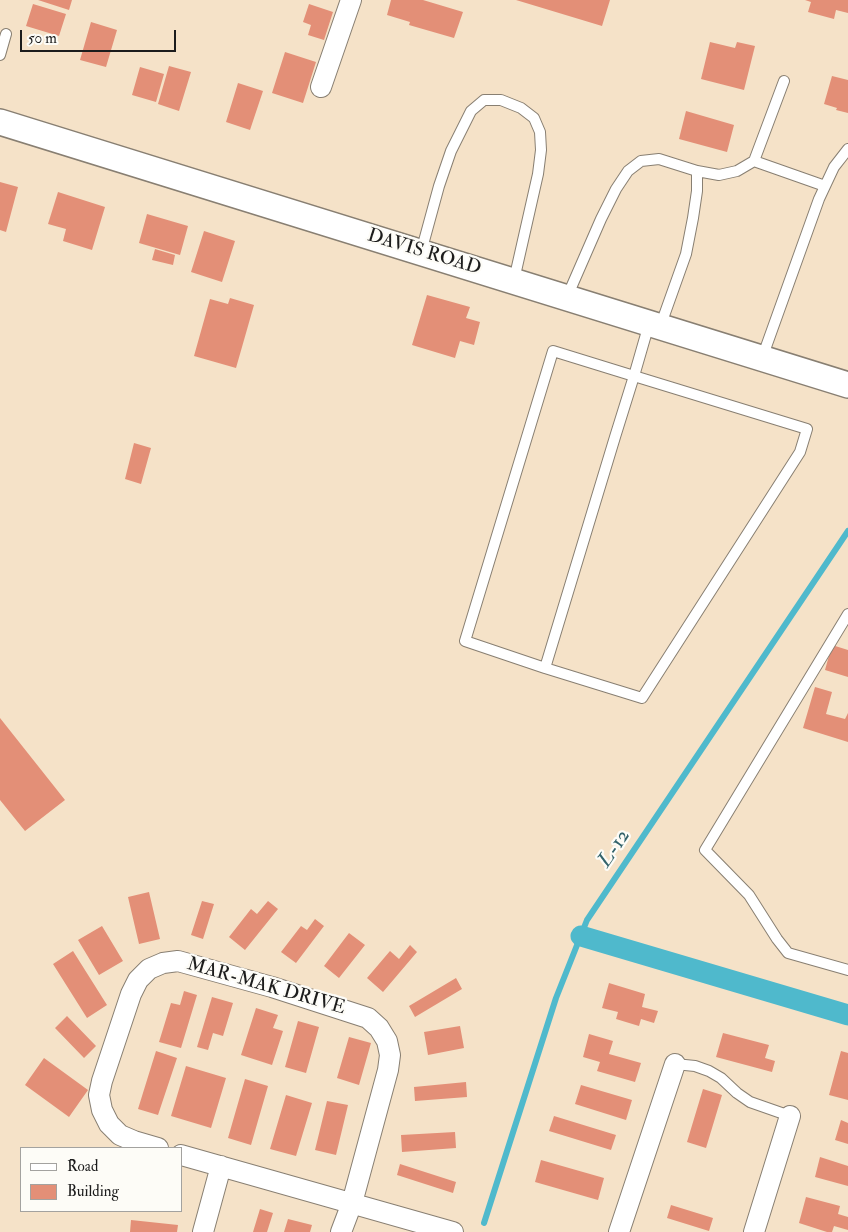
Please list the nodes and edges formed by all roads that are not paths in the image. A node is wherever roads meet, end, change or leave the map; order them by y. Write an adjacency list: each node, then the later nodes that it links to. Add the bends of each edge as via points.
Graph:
1 (351, 0): 5 (street)
2 (6, 34): 3 (lane)
3 (0, 55)
4 (784, 81): 8 (lane)
5 (320, 87)
6 (0, 122): 11 (street, DAVIS ROAD)
7 (848, 149): 10 (lane)
8 (754, 161): 9 (lane, via 737,171 719,174); 10 (lane)
9 (698, 171): 13 (lane, via 659,159 642,161 628,171 601,219); 14 (lane, via 694,218 686,254)
10 (826, 186): 15 (lane)
11 (421, 252): 12 (street, DAVIS ROAD); 12 (lane, via 451,151 471,111 484,100 501,100 521,108 534,118 540,132 538,174)
12 (514, 281): 13 (street, DAVIS ROAD)
13 (567, 297): 14 (street, DAVIS ROAD)
14 (655, 325): 15 (street, DAVIS ROAD); 16 (lane)
15 (762, 358): 17 (street, DAVIS ROAD)
16 (634, 376): 19 (lane); 19 (lane, via 553,351 465,641); 19 (lane, via 807,429 796,459 642,698)
17 (848, 384)
18 (848, 614): 20 (lane, via 705,850 749,895 788,952)
19 (545, 668)
20 (848, 970)
21 (675, 1064): 22 (lane, via 709,1071 750,1102); 30 (street)
22 (790, 1116): 31 (street)
23 (155, 1147): 26 (street, MAR-MAK DRIVE, via 120,1135 109,1124 102,1110 100,1095 102,1080 138,980 149,969 178,961 368,1018 379,1028 387,1041 390,1055 388,1070)
24 (182, 1155): 25 (street)
25 (221, 1166): 26 (street); 27 (street)
26 (352, 1203): 28 (street, MAR-MAK DRIVE); 29 (street)
27 (203, 1232)
28 (341, 1232)
29 (453, 1232)
30 (619, 1232)
31 (754, 1232)

